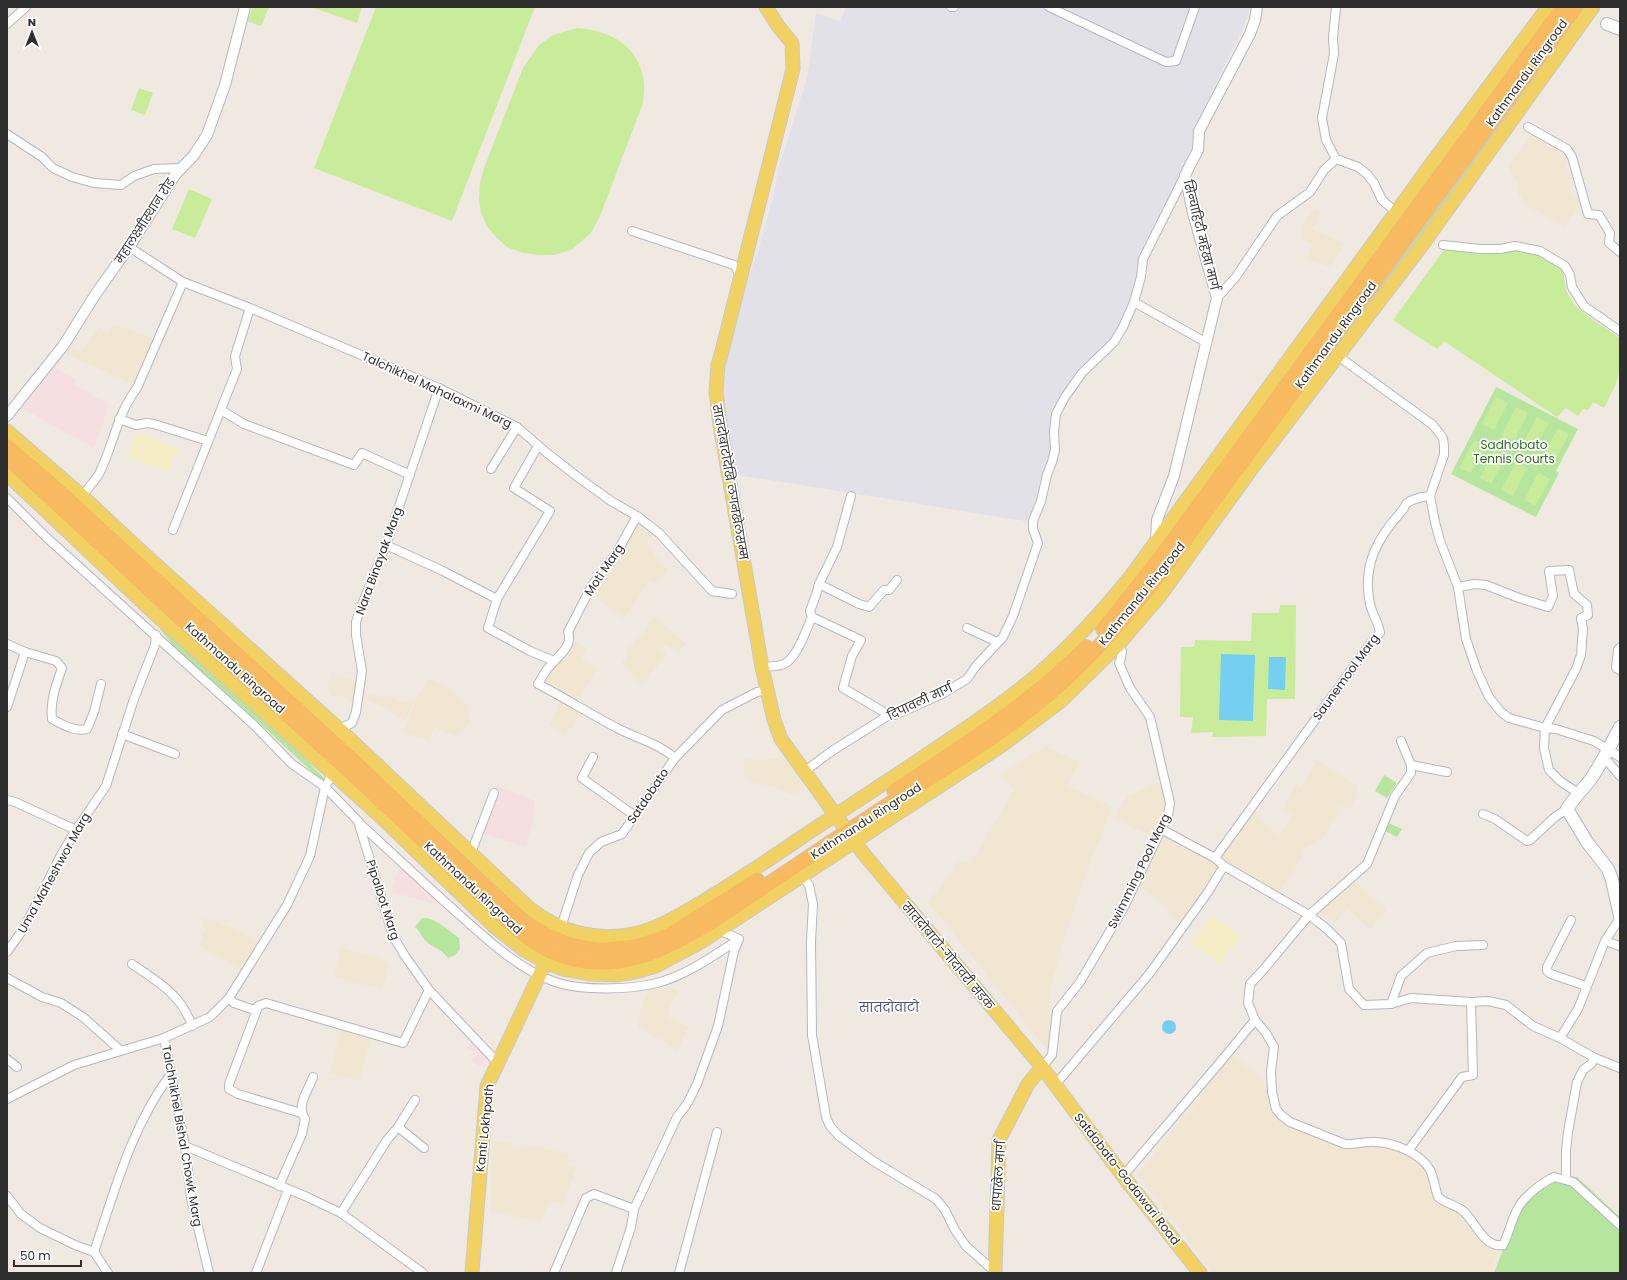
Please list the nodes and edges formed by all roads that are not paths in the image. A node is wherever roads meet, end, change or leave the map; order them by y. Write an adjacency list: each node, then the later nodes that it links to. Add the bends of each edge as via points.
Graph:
1 (26, 7): 12 (street)
2 (245, 7): 19 (street, महालक्ष्मीस्थान रोड, via 225,85 207,135)
3 (766, 7): 26 (main road, सातदोबाटोदेखि लगनखेलसम्म, via 792,43 793,69)
4 (1050, 7): 5 (street, via 1166,62 1176,61)
5 (1195, 7)
6 (1257, 7): 20 (street, सिन्चाहिटी महेखा मार्ग, via 1250,34 1199,131 1198,150)
7 (1336, 7): 18 (street, via 1334,54 1322,118 1326,140)
8 (1548, 7): 21 (main road)
9 (1563, 7): 15 (highway, Kathmandu Ringroad)
10 (1576, 7): 15 (highway, Kathmandu Ringroad)
11 (1593, 7): 33 (main road, via 1423,244)
12 (7, 24)
13 (1607, 24): 14 (main road)
14 (1620, 29)
15 (1490, 115): 98 (highway, Kathmandu Ringroad, via 1161,556 1102,629 1072,660 1010,713)
16 (1528, 127): 25 (street, via 1567,149 1572,157 1588,214 1599,215 1610,233 1609,243)
17 (7, 134): 19 (street, via 42,157 53,168 94,183 121,185 134,176 154,169 180,168)
18 (1336, 159): 21 (street, via 1358,167 1367,174 1382,200); 28 (street, via 1324,170 1310,192 1277,216)
19 (186, 163): 24 (street, महालक्ष्मीस्थान रोड, via 175,175)
20 (1185, 174): 28 (street, सिन्चाहिटी महेखा मार्ग); 29 (street, via 1143,259)
21 (1396, 212): 53 (main road)
22 (632, 231): 26 (street, via 734,266)
23 (1443, 245): 31 (street, via 1480,249 1515,246 1540,251 1566,266 1572,287 1584,306)
24 (129, 247): 27 (street, Talchikhel Mahalaxmi Marg); 36 (street, महालक्ष्मीस्थान रोड, via 63,346)
25 (1620, 252)
26 (740, 275): 69 (main road, सातदोबाटोदेखि लगनखेलसम्म, via 718,366 717,404)
27 (183, 282): 30 (street, Talchikhel Mahalaxmi Marg); 37 (street, via 137,388)
28 (1217, 298): 32 (street, सिन्चाहिटी महेखा मार्ग)
29 (1134, 302): 32 (street); 63 (street, दिपावली मार्ग, via 1114,342 1082,373 1056,414 1055,450 1033,521 1038,543 1013,616 1003,637)
30 (250, 308): 34 (street, Talchikhel Mahalaxmi Marg); 35 (street, via 235,356 237,369)
31 (1620, 331)
32 (1207, 343): 53 (street, सिन्चाहिटी महेखा मार्ग, via 1174,476 1157,520)
33 (1338, 356): 49 (street, via 1433,425 1443,438 1444,454); 65 (main road, via 1250,471 1159,597)
34 (439, 388): 38 (street, Talchikhel Mahalaxmi Marg); 46 (street, Nara Binayak Marg)
35 (221, 410): 40 (street); 46 (street, via 244,424 354,465 362,453)
36 (7, 416)
37 (119, 419): 40 (street, via 136,425 154,424); 47 (street, via 99,474)
38 (517, 427): 42 (street, Talchikhel Mahalaxmi Marg); 44 (street)
39 (7, 431): 47 (main road)
40 (208, 442): 52 (street)
41 (7, 446): 111 (highway, Kathmandu Ringroad, via 354,761 510,909 536,928)
42 (538, 446): 51 (street, Talchikhel Mahalaxmi Marg, via 579,478); 59 (street, via 514,488 550,512)
43 (7, 458): 111 (highway, Kathmandu Ringroad, via 172,612 352,774 503,917 520,932)
44 (491, 469)
45 (7, 474): 88 (main road, via 154,613)
46 (410, 474): 54 (street, Nara Binayak Marg)
47 (82, 496): 77 (main road)
48 (851, 496): 56 (street, via 837,547)
49 (1430, 496): 57 (street, via 1440,541); 102 (street, Saunemool Marg, via 1406,504 1378,541 1371,560 1368,574 1370,605 1380,633)
50 (7, 498): 62 (street, Pipalbot Marg, via 45,536)
51 (637, 516): 58 (street, Talchikhel Mahalaxmi Marg, via 660,533 712,591); 68 (street, Moti Marg, via 617,552 591,587 568,632 571,638 569,644)
52 (173, 530)
53 (1156, 542): 98 (main road, via 1109,603 1036,676 968,727)
54 (386, 546): 59 (street, via 441,570); 77 (street, Nara Binayak Marg, via 356,622 362,671 356,712 352,723)
55 (897, 580): 56 (street, via 869,607)
56 (819, 584): 60 (street, via 810,611)
57 (1458, 587): 76 (street, via 1466,639 1489,697 1509,718); 76 (street, via 1486,585 1548,607 1553,596 1549,571 1569,570 1574,594 1587,605 1588,615 1581,618 1581,655 1576,669)
58 (732, 594)
59 (497, 599): 68 (street, via 488,628)
60 (812, 617): 69 (street, via 798,649 786,663); 74 (street, via 861,640 852,656 843,688)
61 (967, 628): 63 (street)
62 (156, 635): 78 (street, Uma Maheshwor Marg, via 155,645); 90 (street, Pipalbot Marg, via 292,764)
63 (997, 642): 74 (street, दिपावली मार्ग, via 967,678 942,694)
64 (7, 644): 67 (street)
65 (1118, 645): 98 (main road, via 1074,689 994,751); 99 (street, Swimming Pool Marg, via 1122,650 1119,663 1125,680 1150,717 1170,803 1168,816)
66 (1620, 650): 70 (main road)
67 (25, 652): 71 (street, via 56,661 62,668 54,690 51,711 52,719 63,725 87,729); 73 (street)
68 (554, 662): 84 (street, Moti Marg, via 547,668 538,684 619,729 659,746)
69 (762, 667): 72 (main road, सातदोबाटोदेखि लगनखेलसम्म)
70 (1620, 668)
71 (101, 684)
72 (768, 690): 84 (street, Satdobato, via 757,692 722,710); 86 (main road, सातदोबाटोदेखि लगनखेलसम्म, via 781,739)
73 (7, 707)
74 (889, 716): 86 (street, दिपावली मार्ग)
75 (1620, 727): 80 (main road)
76 (1545, 728): 80 (street, via 1594,741); 92 (street, via 1544,748 1549,770)
77 (339, 729): 101 (main road)
78 (122, 734): 81 (street); 100 (street, Uma Maheshwor Marg, via 106,786)
79 (1401, 741): 85 (street)
80 (1607, 753): 83 (street); 89 (street); 92 (main road, via 1590,780)
81 (175, 754)
82 (593, 757): 96 (street, via 582,778)
83 (1620, 757)
84 (675, 758): 96 (street, Satdobato)
85 (1411, 765): 87 (street); 105 (street, via 1411,773 1395,796 1367,864)
86 (805, 771): 98 (main road, सातदोबाटो-गोदावरी सडक)
87 (1447, 772)
88 (333, 773): 90 (street, Talchhikhel Bishal Chowk Marg); 111 (main road, via 495,927 524,950)
89 (1620, 776)
90 (325, 787): 97 (street, Pipalbot Marg); 120 (street, Talchhikhel Bishal Chowk Marg, via 307,863 287,905)
91 (494, 793): 101 (street)
92 (1578, 793): 94 (main road)
93 (7, 800): 100 (street)
94 (1567, 809): 95 (street, via 1527,841); 106 (main road, via 1587,842 1608,869)
95 (1483, 814)
96 (635, 816): 111 (street, Satdobato, via 622,834 601,842 589,853 578,875)
97 (358, 821): 116 (street, via 482,935 521,965); 119 (street, Pipalbot Marg, via 393,936)
98 (845, 829): 104 (main road); 111 (highway, Kathmandu Ringroad, via 657,940 632,947 599,950); 133 (main road, सातदोबाटो-गोदावरी सडक)
99 (1161, 829): 102 (street); 133 (street, Swimming Pool Marg, via 1124,907 1080,982 1057,1011 1052,1055)
100 (76, 830): 114 (street, Uma Maheshwor Marg, via 24,928)
101 (471, 853): 111 (main road, via 528,907 541,916)
102 (1215, 858): 103 (street)
103 (1224, 866): 105 (street); 137 (street, via 1150,973)
104 (802, 876): 108 (main road); 155 (street, via 809,885 813,904 812,1035 826,1117 830,1126 839,1136 873,1161 936,1199 966,1246)
105 (1309, 915): 122 (street, via 1341,943 1348,989 1364,1004); 124 (street, via 1250,984 1248,1003)
106 (1620, 917): 110 (street)
107 (1571, 920): 118 (street, via 1547,967 1552,974)
108 (719, 930): 109 (street); 111 (main road, via 646,970 611,975 563,969)
109 (739, 939): 116 (street, via 691,969 657,983 634,988 570,985); 151 (street, via 734,951 718,1026 697,1084 687,1104 676,1116)
110 (1606, 941): 113 (street); 118 (street)
111 (553, 945): 116 (main road, Kanti Lokhpath)
112 (1483, 945): 122 (street, via 1456,946 1427,953 1401,976)
113 (1620, 946)
114 (7, 952)
115 (132, 964): 125 (street, via 169,989 188,1013)
116 (540, 975): 131 (main road, Kanti Lokhpath)
117 (7, 978): 128 (street, via 42,997 66,1006 83,1017)
118 (1586, 986): 127 (street, via 1578,1009)
119 (429, 990): 123 (street, via 403,1043 266,1003); 131 (street, Pipalbot Marg)
120 (229, 998): 123 (street, via 234,1003 254,1010); 125 (street, Talchhikhel Bishal Chowk Marg, via 210,1017)
121 (1471, 1002): 122 (street, via 1411,998); 127 (street, via 1488,1001 1506,1005 1533,1026); 145 (street, via 1473,1075 1462,1077)
122 (1391, 1004)
123 (258, 1006): 140 (street, via 229,1089)
124 (1255, 1020): 145 (street, via 1274,1047 1272,1092 1276,1109 1281,1116 1345,1144 1376,1142); 146 (street)
125 (192, 1026): 126 (street, Talchhikhel Bishal Chowk Marg)
126 (164, 1038): 128 (street); 135 (street, Talchhikhel Bishal Chowk Marg)
127 (1560, 1038): 129 (street)
128 (120, 1050): 138 (street, via 74,1065)
129 (1595, 1058): 134 (street); 147 (street, via 1583,1070 1577,1082 1568,1132)
130 (7, 1059): 132 (street)
131 (497, 1062): 160 (main road, Kanti Lokhpath, via 487,1086)
132 (17, 1067)
133 (1042, 1067): 137 (main road, सातदोबाटो-गोदावरी सडक); 155 (main road, धापाखेल मार्ग, via 1028,1084 999,1140)
134 (1619, 1067)
135 (170, 1075): 143 (street, Talchhikhel Bishal Chowk Marg); 154 (street, via 147,1111 124,1161)
136 (313, 1077): 140 (street, via 301,1102)
137 (1055, 1085): 146 (main road, Satdobato-Godawari Road)
138 (7, 1099)
139 (415, 1100): 141 (street)
140 (301, 1113): 148 (street, via 305,1119 302,1134)
141 (398, 1127): 144 (street); 152 (street)
142 (717, 1132): 163 (street)
143 (185, 1146): 148 (street); 157 (street, Talchhikhel Bishal Chowk Marg, via 191,1198)
144 (424, 1148)
145 (1408, 1151): 147 (street, via 1426,1164 1438,1197 1463,1211 1491,1243 1499,1246 1503,1245 1521,1202 1545,1181 1554,1177)
146 (1123, 1176): 164 (main road, Satdobato-Godawari Road)
147 (1566, 1179): 153 (street, via 1573,1182)
148 (279, 1186): 149 (street)
149 (288, 1190): 152 (street); 158 (street)
150 (7, 1196): 154 (street, via 21,1214 40,1228 75,1246)
151 (634, 1209): 161 (street, via 594,1194 586,1198); 162 (street)
152 (341, 1213): 159 (street)
153 (1620, 1226)
154 (94, 1252): 156 (street)
155 (995, 1272)
156 (108, 1273)
157 (209, 1273)
158 (256, 1273)
159 (424, 1273)
160 (472, 1273)
161 (554, 1273)
162 (616, 1273)
163 (679, 1273)
164 (1200, 1273)

